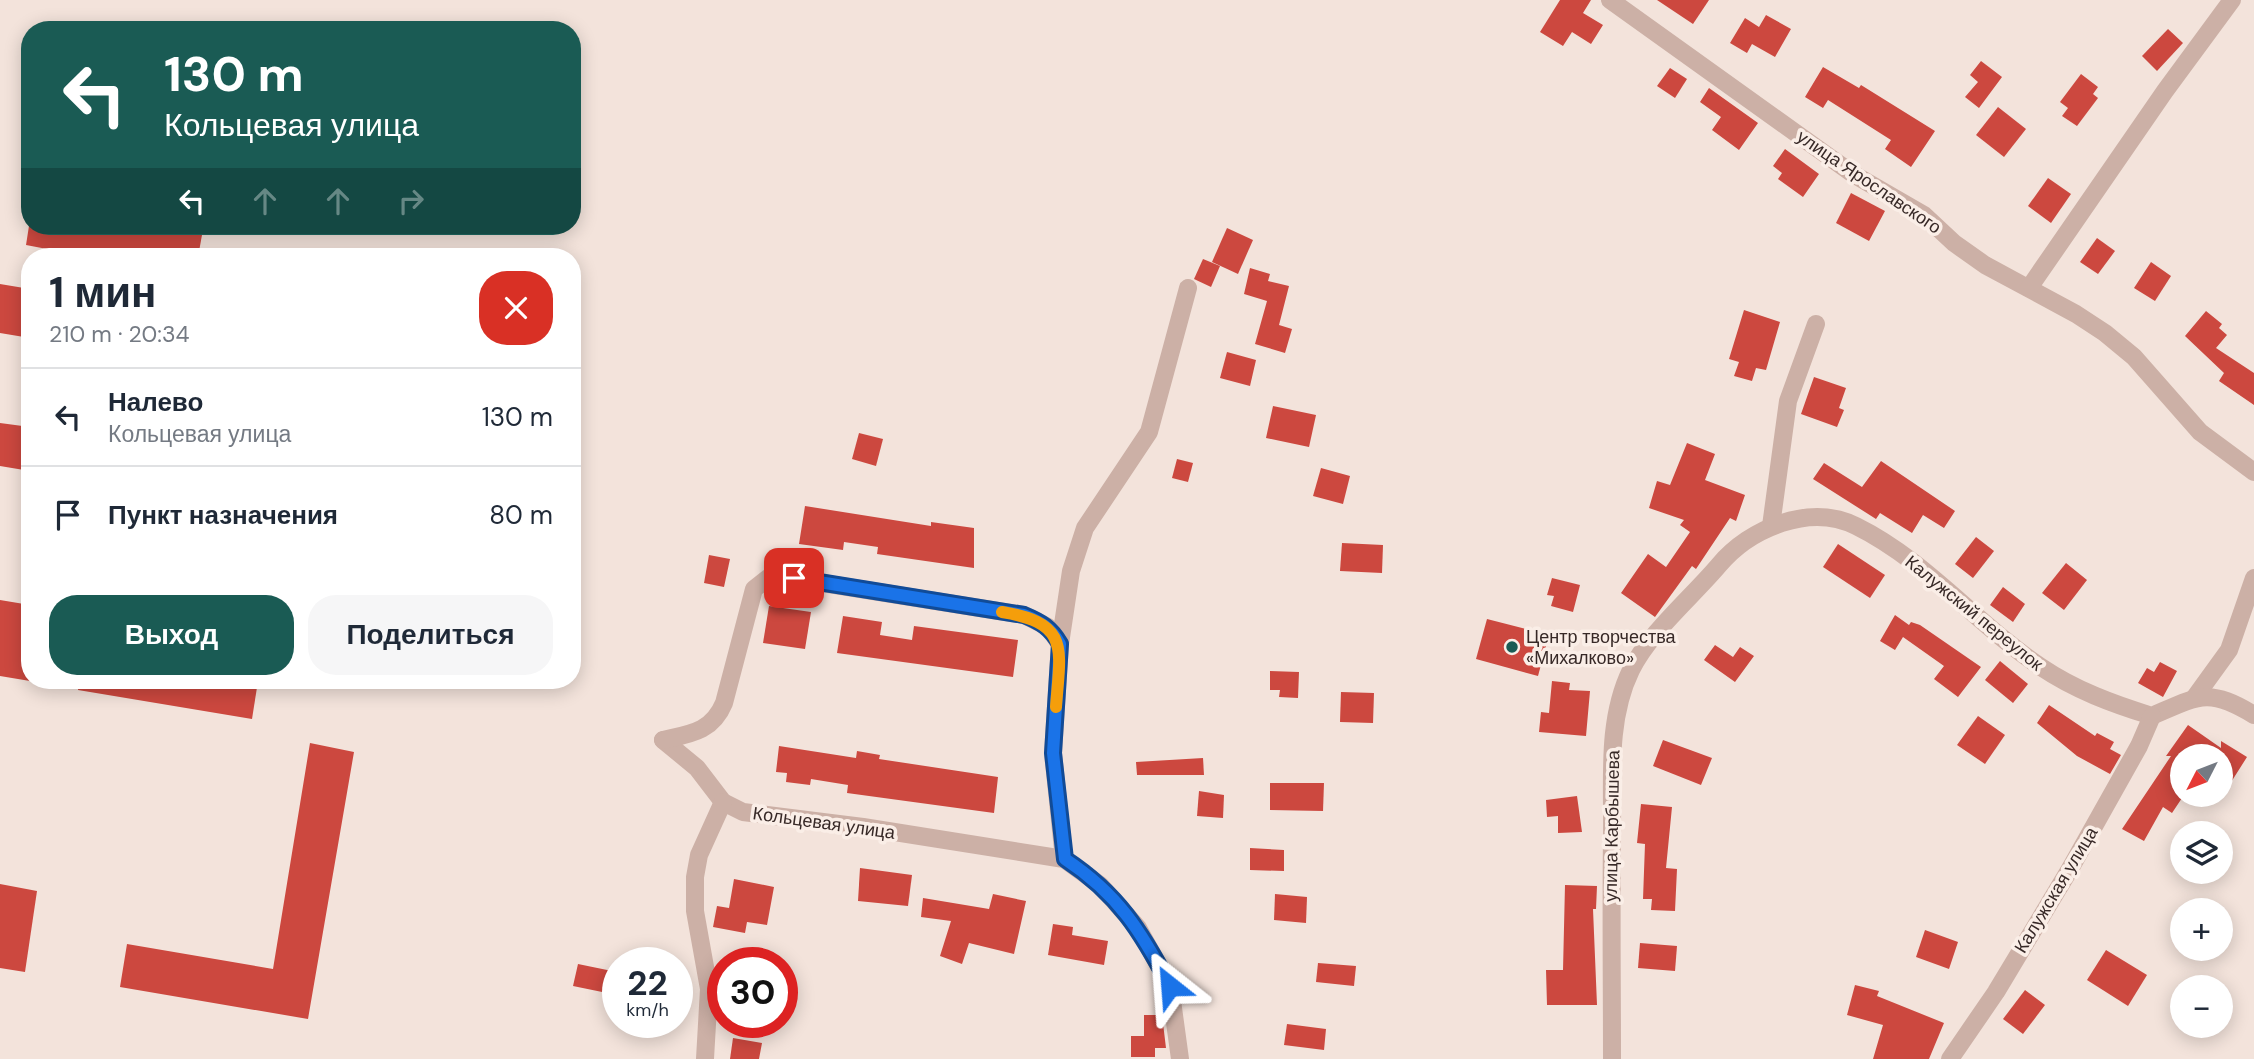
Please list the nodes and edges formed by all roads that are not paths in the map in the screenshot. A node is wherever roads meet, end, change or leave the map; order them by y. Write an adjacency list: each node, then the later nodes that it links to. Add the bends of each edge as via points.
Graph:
1 (1610, 0): 4 (street, улица Ярославского, via 1853,174 1924,215 1985,265)
2 (2232, 0): 4 (street)
3 (1188, 288): 9 (street, via 1149,432 1077,547)
4 (2029, 288): 6 (street, улица Ярославского, via 2105,333 2134,357 2200,432)
5 (1816, 324): 7 (street, via 1788,401)
6 (2254, 472)
7 (1771, 526): 12 (street, Калужский переулок, via 1819,517 1856,526 1916,564 2039,667 2098,697); 17 (street, улица Карбышева, via 1733,549 1639,657 1625,684 1612,745)
8 (2254, 578): 10 (street, via 2229,650)
9 (1060, 644): 13 (street, via 1048,627 1024,615 772,575 754,589 717,716 701,731 663,740 697,768); 14 (street, via 1053,753)
10 (2195, 697): 11 (street, via 2223,698); 12 (street)
11 (2254, 715)
12 (2152, 716): 18 (street, Калужская улица, via 2070,869)
13 (723, 802): 14 (street, Кольцевая улица, via 749,813); 15 (street, via 699,855 695,877 695,911 709,989)
14 (1065, 859): 16 (street, Кольцевая улица, via 1112,897 1149,947 1170,986)
15 (705, 1059)
16 (1180, 1059)
17 (1612, 1059)
18 (1950, 1059)

